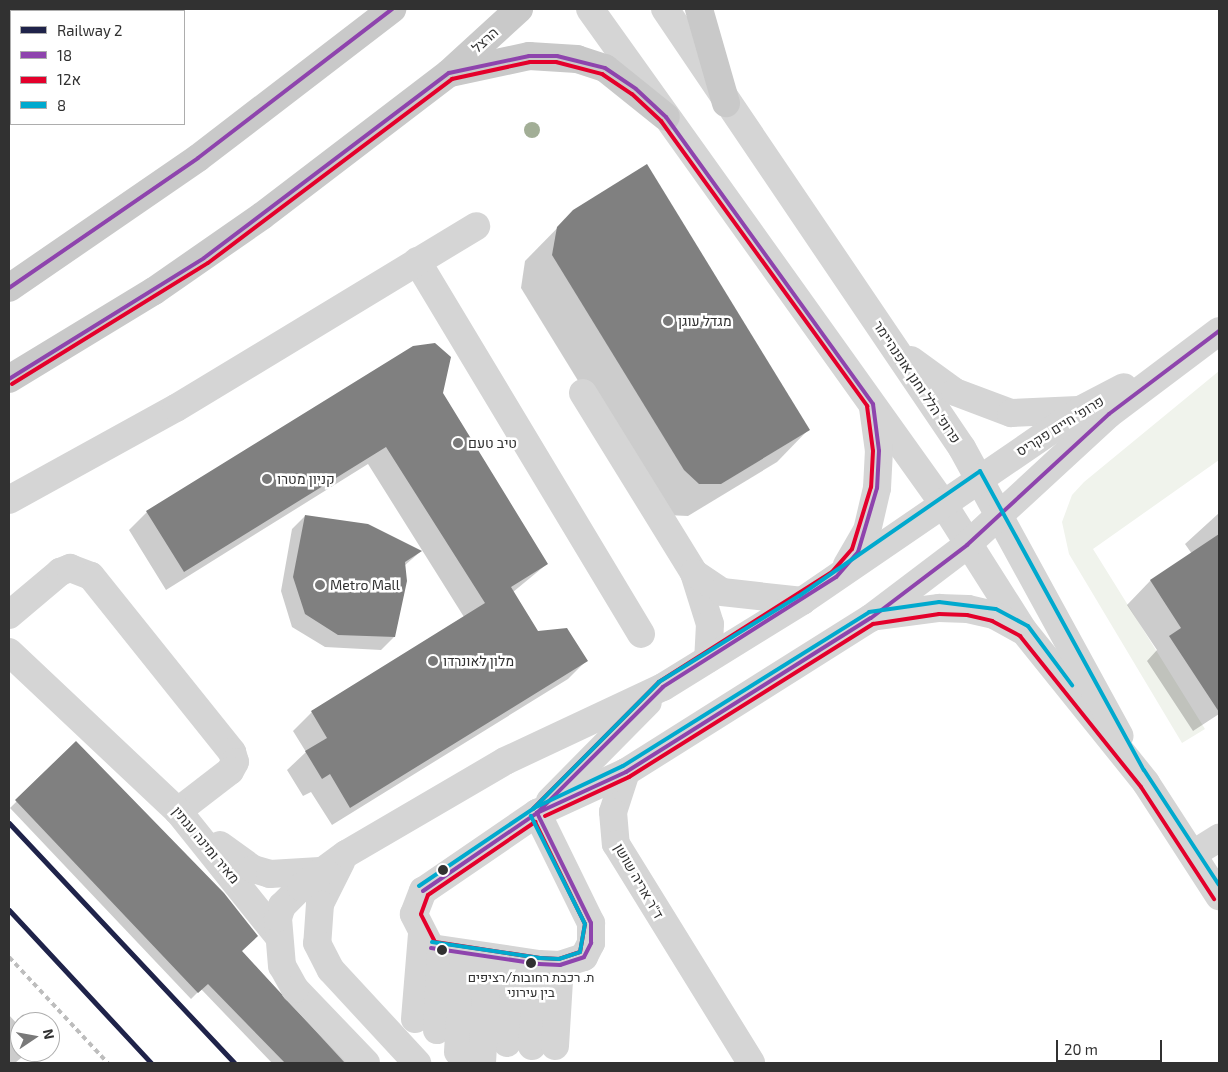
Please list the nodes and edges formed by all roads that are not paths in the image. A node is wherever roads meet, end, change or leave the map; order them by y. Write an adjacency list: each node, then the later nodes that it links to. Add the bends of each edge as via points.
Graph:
1 (392, 9): 11 (main road, via 198,158)
2 (519, 9): 6 (main road, הרצל)
3 (590, 9): 8 (street, פרופ׳ הלל וחנן אופנהיימר)
4 (665, 9): 7 (street, פרופ׳ הלל וחנן אופנהיימר)
5 (699, 9): 7 (main road)
6 (449, 73): 8 (main road, via 528,56 577,59 605,68); 15 (main road, הרצל, via 204,258)
7 (726, 103): 13 (street, פרופ׳ הלל וחנן אופנהיימר)
8 (666, 117): 17 (street, פרופ׳ הלל וחנן אופנהיימר)
9 (476, 226): 10 (street)
10 (417, 261): 20 (street, via 176,408); 30 (street)
11 (9, 288)
12 (1219, 331): 14 (street, פרופ׳ חיים פקריס)
13 (893, 346): 18 (street, via 955,392 1011,413); 19 (street, פרופ׳ הלל וחנן אופנהיימר)
14 (1170, 364): 18 (street, פרופ׳ חיים פקריס); 22 (street, פרופ׳ חיים פקריס, via 1109,414)
15 (9, 380)
16 (583, 392): 24 (street)
17 (873, 404): 21 (street, פרופ׳ הלל וחנן אופנהיימר); 25 (street, via 879,472 872,515 858,552)
18 (1082, 409): 19 (street, פרופ׳ חיים פקריס)
19 (979, 477): 21 (street); 22 (street, פרופ׳ הלל וחנן אופנהיימר)
20 (9, 500)
21 (942, 502): 23 (street, פרופ׳ הלל וחנן אופנהיימר); 25 (street)
22 (1000, 515): 23 (street); 35 (street, פרופ׳ הלל וחנן אופנהיימר)
23 (967, 545): 28 (street); 29 (street, פרופ׳ הלל וחנן אופנהיימר)
24 (694, 573): 26 (street, via 722,592); 32 (street, via 710,624)
25 (836, 577): 26 (street)
26 (802, 601): 32 (street)
27 (9, 615): 37 (street, via 60,572 70,568 91,576 232,752 235,762 230,770)
28 (871, 618): 29 (street, via 939,608 968,609 994,615); 34 (street)
29 (1024, 631): 35 (street, פרופ׳ הלל וחנן אופנהיימר)
30 (641, 634)
31 (9, 652): 37 (street, מאיר ומינה ענתין)
32 (708, 659): 33 (street)
33 (663, 687): 36 (street); 39 (street, via 506,761)
34 (626, 772): 36 (street); 50 (street, ד"ר אריה שושן, via 614,805 616,844)
35 (1139, 774): 40 (street, פרופ׳ הלל וחנן אופנהיימר)
36 (537, 813): 44 (street, via 423,891 414,914); 44 (street, via 591,923 591,943 584,958)
37 (182, 816): 41 (street, via 253,869 283,876); 43 (street, מאיר ומינה ענתין)
38 (1219, 838): 40 (street)
39 (346, 854): 41 (street); 48 (street, via 320,904 317,943 332,970)
40 (1193, 854): 42 (street, פרופ׳ הלל וחנן אופנהיימר)
41 (322, 870): 43 (street, via 282,906)
42 (1219, 896)
43 (278, 936): 47 (street, מאיר ומינה ענתין, via 289,981)
44 (490, 956): 44 (street, via 532,1045); 45 (street); 46 (street); 49 (street)
45 (426, 1025)
46 (458, 1052)
47 (366, 1063)
48 (417, 1063)
49 (482, 1063)
50 (751, 1063)

